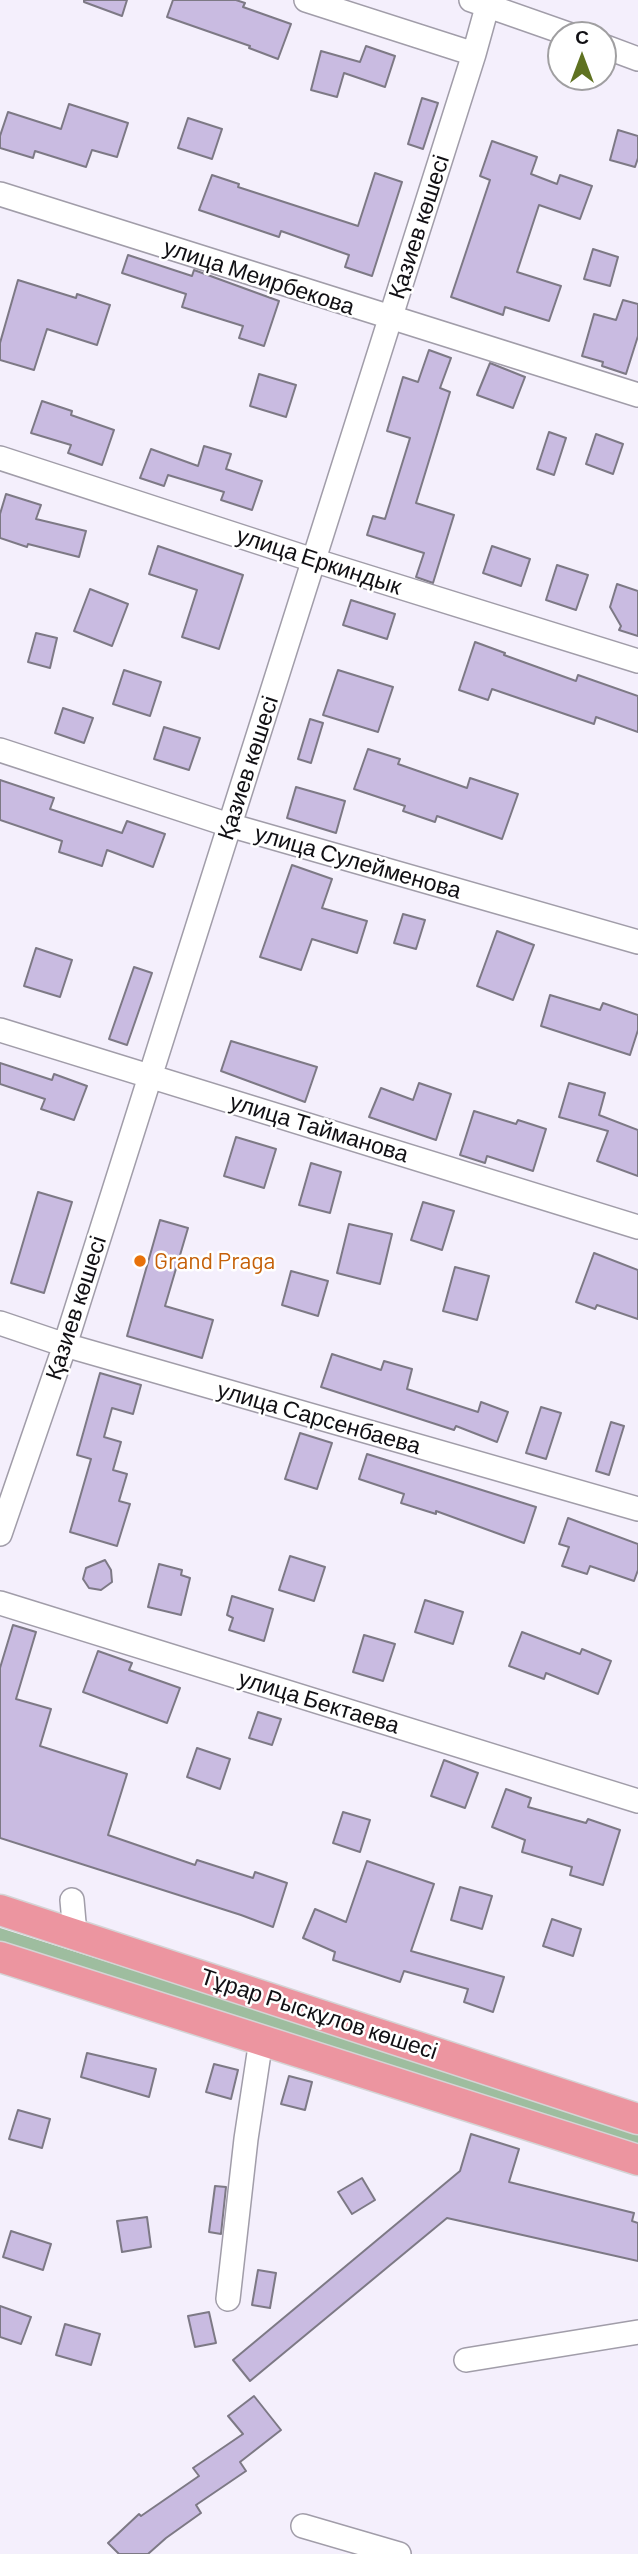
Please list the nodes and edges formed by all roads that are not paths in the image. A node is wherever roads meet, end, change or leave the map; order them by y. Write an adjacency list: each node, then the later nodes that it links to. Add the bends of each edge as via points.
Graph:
1 (306, 0): 5 (street)
2 (483, 2): 3 (street); 5 (street, Қазиев көшесі)
3 (547, 26)
4 (617, 52): 6 (street)
5 (474, 54): 8 (street, Қазиев көшесі)
6 (638, 59)
7 (0, 194): 8 (street, улица Меирбекова)
8 (389, 318): 9 (street, улица Меирбекова); 11 (street, Қазиев көшесі)
9 (638, 395)
10 (0, 458): 11 (street, улица Еркиндык)
11 (313, 560): 12 (street, улица Еркиндык); 14 (street, Қазиев көшесі)
12 (638, 661)
13 (0, 750): 14 (street, улица Сулейменова)
14 (229, 825): 15 (street, улица Сулейменова); 17 (street, Қазиев көшесі)
15 (638, 942)
16 (0, 1030): 17 (street, улица Тайманова)
17 (150, 1076): 18 (street, улица Тайманова); 20 (street, Қазиев көшесі)
18 (638, 1227)
19 (0, 1324): 20 (street, улица Сарсенбаева)
20 (65, 1345): 21 (street, улица Сарсенбаева); 22 (street, Қазиев көшесі)
21 (638, 1509)
22 (0, 1534)
23 (0, 1603): 24 (street, улица Бектаева)
24 (638, 1801)
25 (72, 1900): 27 (street)
26 (0, 1910): 27 (main road, Тұрар Рыскұлов көшесі)
27 (75, 1934): 30 (main road, Тұрар Рыскұлов көшесі)
28 (0, 1957): 29 (main road, Тұрар Рыскұлов көшесі)
29 (261, 2040): 31 (main road, Тұрар Рыскұлов көшесі); 32 (street)
30 (638, 2119)
31 (638, 2160)
32 (228, 2299)
33 (638, 2332): 34 (street)
34 (466, 2360)
35 (303, 2526): 36 (street)
36 (399, 2554)

